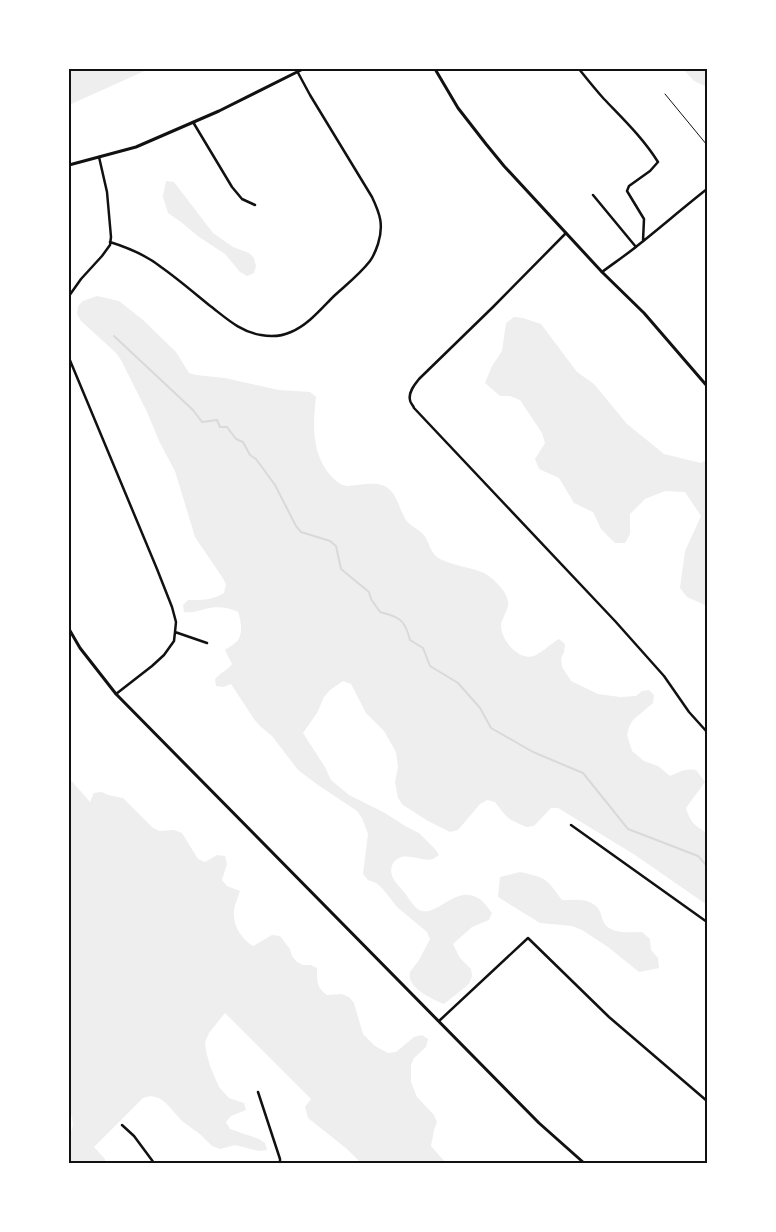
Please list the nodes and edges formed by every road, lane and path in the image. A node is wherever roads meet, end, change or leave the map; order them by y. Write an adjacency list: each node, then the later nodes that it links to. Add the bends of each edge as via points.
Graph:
1 (303, 69): 4 (street)
2 (435, 69): 13 (street, via 458,108 485,143)
3 (578, 69): 14 (street, via 658,162 629,186 628,191 644,219)
4 (297, 70): 6 (street, via 220,111); 15 (street, via 372,197 381,222 378,246 370,261 302,326 290,333 270,336 241,329 160,266 136,251)
5 (665, 94): 7 (lane)
6 (192, 122): 8 (street, via 136,147); 12 (street, via 232,187 242,199)
7 (707, 145)
8 (98, 157): 9 (street); 15 (street, via 107,192)
9 (69, 165)
10 (707, 189): 14 (street)
11 (593, 196): 16 (street)
12 (255, 205)
13 (566, 233): 17 (street); 25 (street, via 419,379 409,397 414,408 611,616 664,676)
14 (643, 241): 16 (street)
15 (110, 242): 18 (street)
16 (636, 247): 17 (street)
17 (602, 272): 20 (street)
18 (69, 296)
19 (69, 358): 22 (street, via 172,607)
20 (707, 386)
21 (69, 629): 24 (street)
22 (176, 632): 23 (street); 24 (street, via 164,655)
23 (207, 643)
24 (116, 694): 28 (street)
25 (707, 732)
26 (570, 825): 27 (street)
27 (707, 922)
28 (439, 1021): 30 (street, via 528,938 609,1017); 34 (street, via 539,1123)
29 (258, 1092): 33 (street)
30 (707, 1101)
31 (122, 1125): 32 (street)
32 (154, 1163)
33 (280, 1163)
34 (584, 1163)

